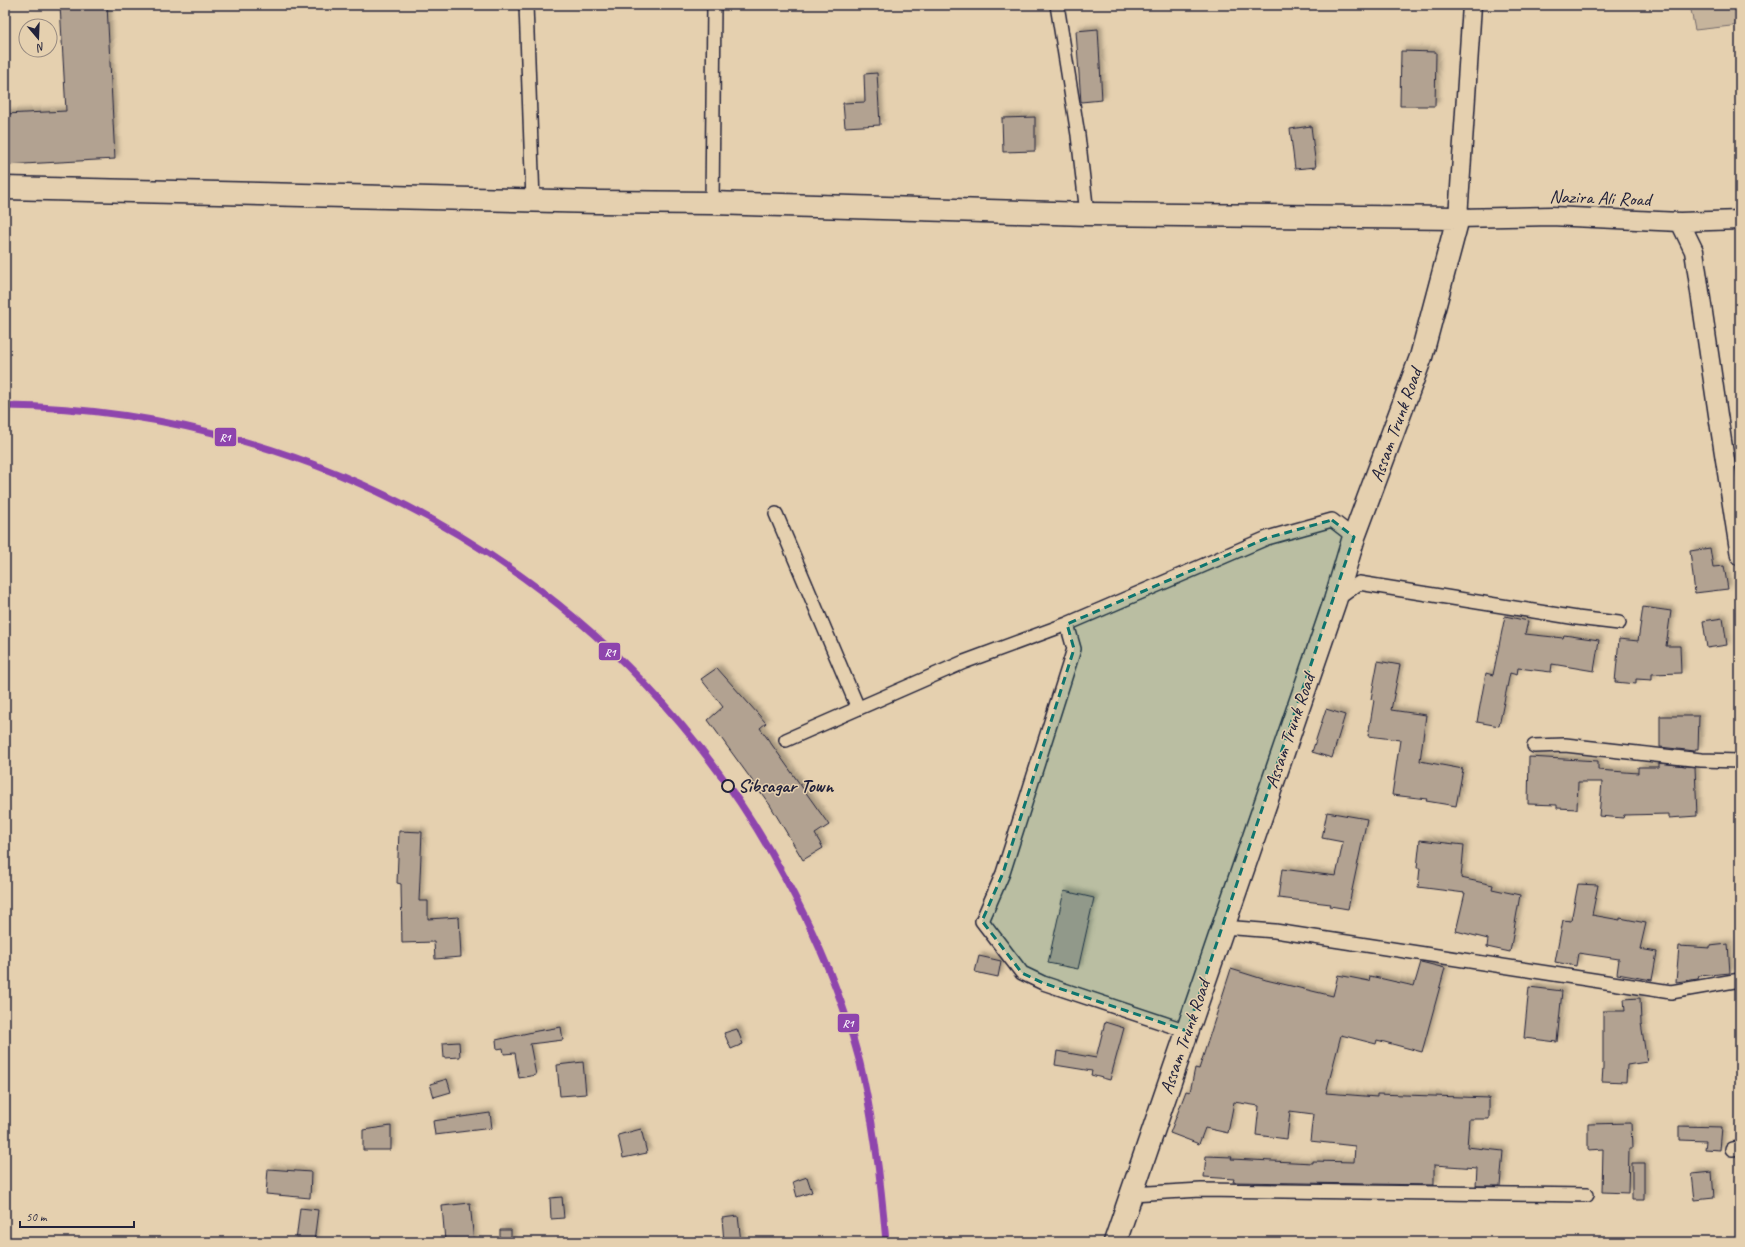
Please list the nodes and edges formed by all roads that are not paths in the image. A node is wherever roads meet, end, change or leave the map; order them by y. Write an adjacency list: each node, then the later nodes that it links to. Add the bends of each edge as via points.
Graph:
1 (526, 5): 6 (street)
2 (714, 5): 7 (street)
3 (1058, 5): 8 (street)
4 (1472, 5): 9 (main road)
5 (5, 188): 6 (highway)
6 (533, 201): 7 (highway)
7 (712, 203): 8 (highway)
8 (1087, 214): 9 (highway)
9 (1458, 218): 11 (main road, Nazira Ali Road, via 1551,216); 13 (highway, Assam Trunk Road, via 1421,357)
10 (1740, 220): 11 (main road, Nazira Ali Road)
11 (1680, 222): 14 (main road, via 1694,251)
12 (776, 514): 18 (street)
13 (1354, 537): 15 (highway, Assam Trunk Road); 17 (street, via 1332,520 1267,538)
14 (1740, 556)
15 (1335, 601): 16 (street, via 1358,583); 22 (highway, Assam Trunk Road)
16 (1619, 623)
17 (1067, 624): 18 (street, via 964,662); 24 (street, via 1074,649 1003,873 982,921 1022,973 1043,983)
18 (858, 708): 19 (street)
19 (786, 740)
20 (1534, 746): 21 (street, via 1565,745)
21 (1740, 762)
22 (1223, 927): 23 (street, via 1275,930 1671,992); 24 (highway, Assam Trunk Road)
23 (1740, 980)
24 (1187, 1031): 25 (highway, Assam Trunk Road)
25 (1131, 1194): 26 (street, via 1201,1190); 27 (highway, Assam Trunk Road)
26 (1587, 1195)
27 (1115, 1242)

